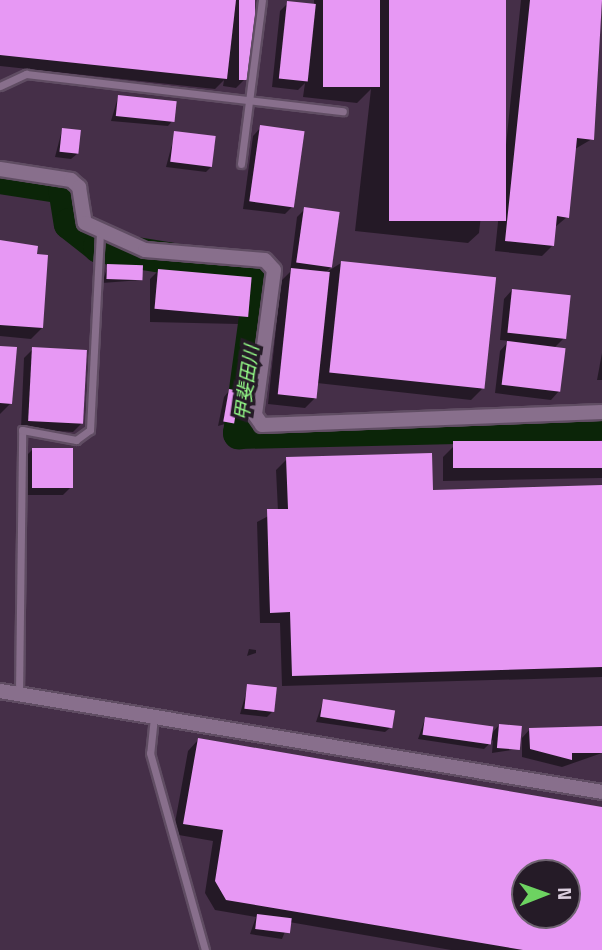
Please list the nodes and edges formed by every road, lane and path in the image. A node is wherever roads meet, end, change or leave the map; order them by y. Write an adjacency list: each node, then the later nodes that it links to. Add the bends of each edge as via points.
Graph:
1 (262, 0): 3 (lane)
2 (0, 86): 3 (lane, via 26,74)
3 (249, 99): 4 (lane); 5 (lane)
4 (343, 111)
5 (241, 164)
6 (0, 169): 7 (street, via 71,180 79,187 79,214)
7 (99, 234): 8 (street, via 145,250 265,260 274,270 255,415 262,425); 10 (lane, via 90,430 76,440 22,430)
8 (602, 412)
9 (0, 691): 10 (street)
10 (19, 694): 11 (street)
11 (154, 717): 12 (street); 13 (lane, via 150,753)
12 (602, 792)
13 (205, 950)

